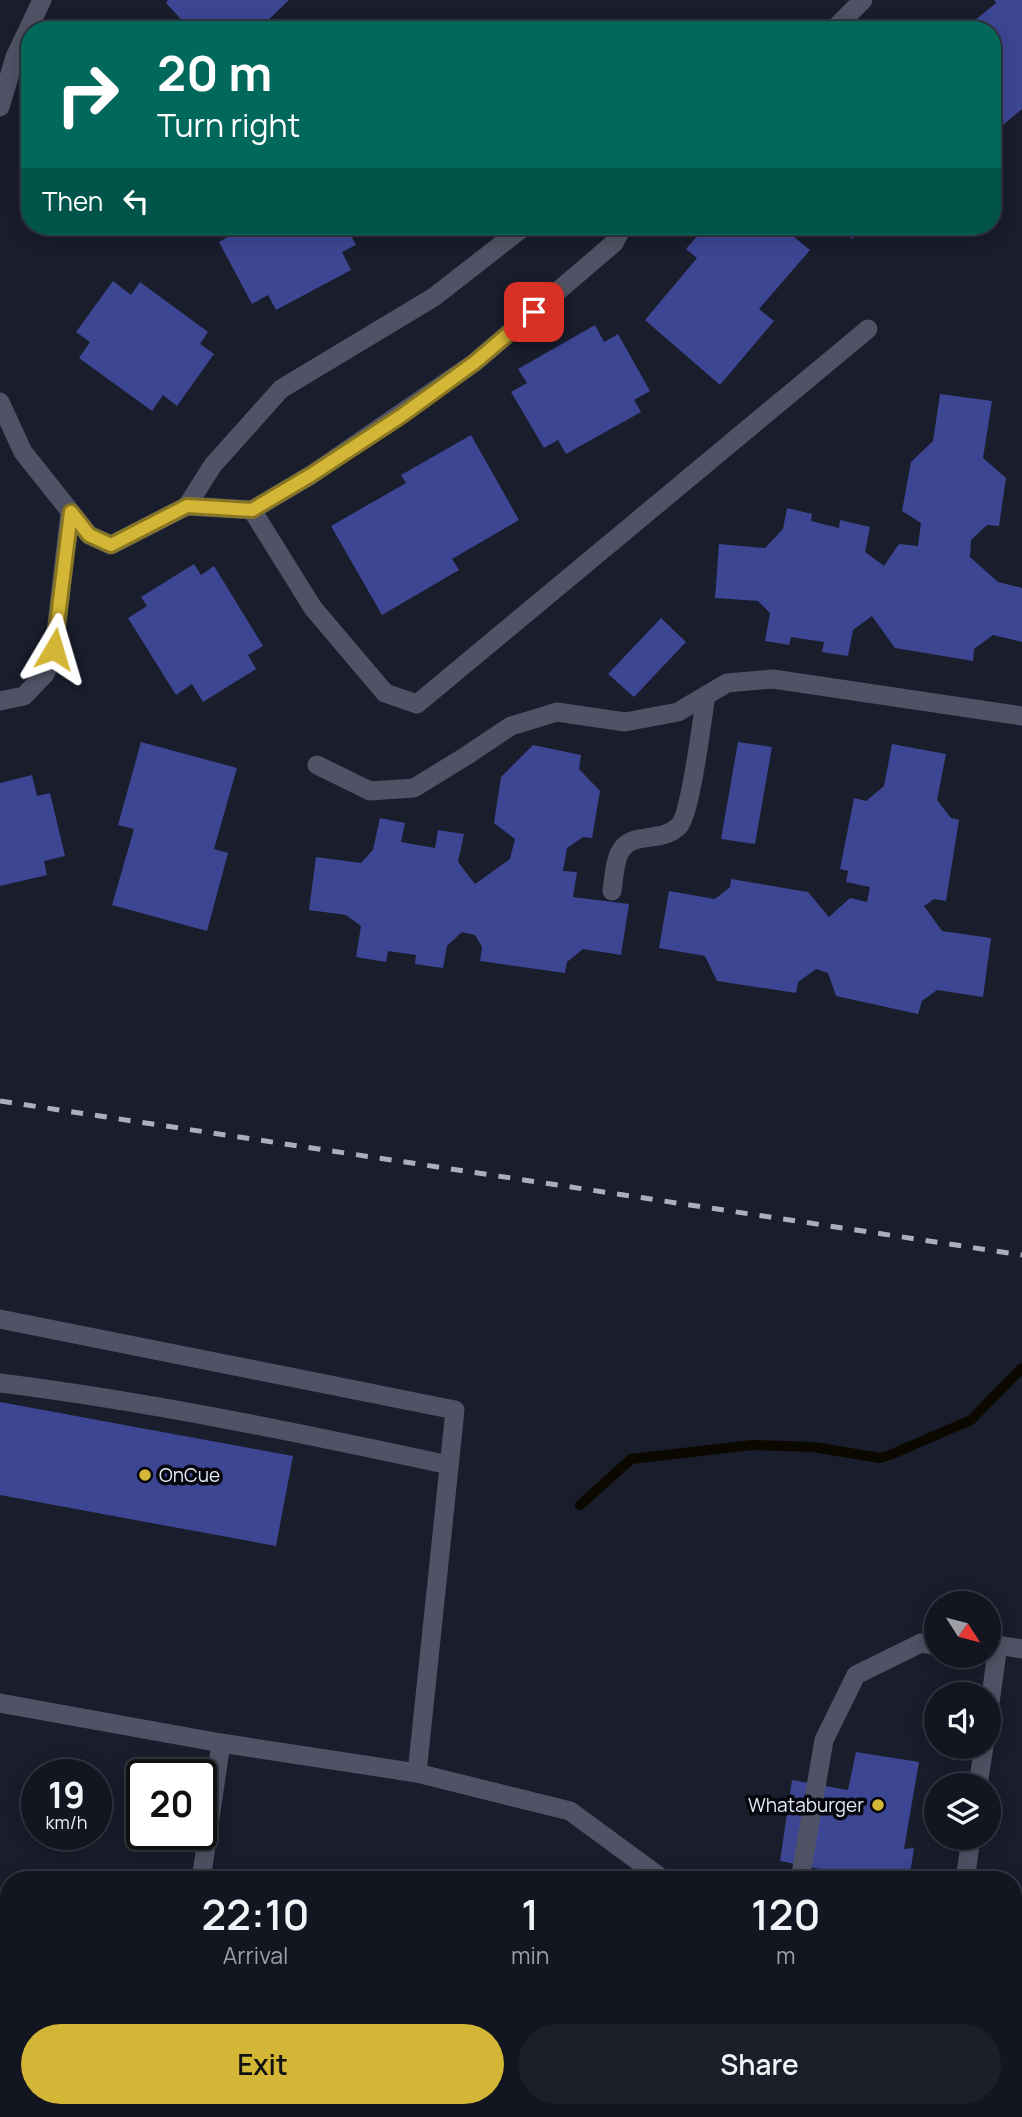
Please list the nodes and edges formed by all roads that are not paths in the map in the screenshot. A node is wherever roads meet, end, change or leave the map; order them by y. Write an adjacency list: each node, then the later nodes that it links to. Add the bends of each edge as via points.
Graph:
1 (42, 0): 3 (lane)
2 (859, 1): 4 (lane)
3 (32, 21)
4 (841, 21)
5 (21, 44): 6 (lane)
6 (0, 107)
7 (514, 235): 12 (lane, via 435,297 281,389 213,465)
8 (618, 235): 13 (lane, via 474,363)
9 (868, 329): 13 (lane, via 416,704 385,693 376,683 313,608)
10 (2, 408): 11 (lane); 14 (lane, via 23,452)
11 (0, 440)
12 (187, 506): 13 (lane); 14 (lane, via 111,545 89,535)
13 (252, 510)
14 (71, 512): 16 (lane, via 54,649 45,674 24,696)
15 (706, 695): 17 (lane, via 727,683 773,679); 18 (lane, via 678,712 625,722 557,712 510,726 414,788 370,791); 19 (lane, via 680,825 660,838 637,838 624,845)
16 (0, 701)
17 (1022, 716)
18 (317, 765)
19 (612, 891)
20 (0, 1319): 22 (lane, via 454,1410)
21 (0, 1383): 22 (lane, via 79,1393)
22 (449, 1465): 28 (lane)
23 (924, 1644): 32 (lane, via 856,1675 824,1741)
24 (1001, 1647): 25 (lane)
25 (1022, 1649)
26 (0, 1703): 27 (lane)
27 (221, 1743): 28 (lane); 30 (lane)
28 (416, 1773): 31 (lane, via 569,1811)
29 (969, 1850): 33 (lane)
30 (202, 1871)
31 (652, 1871)
32 (802, 1871)
33 (966, 1871)

